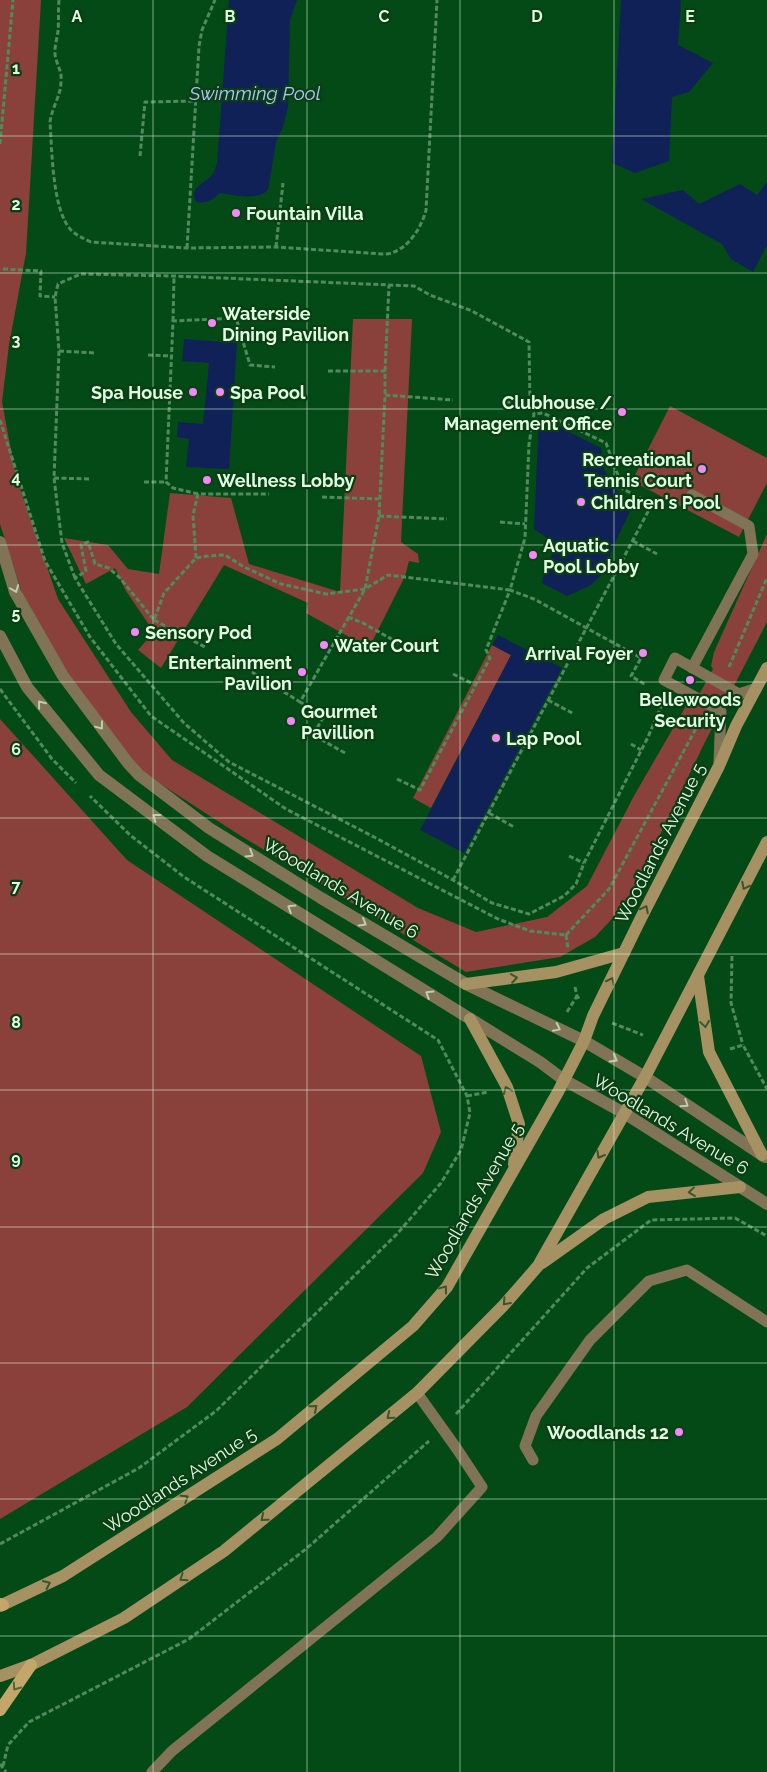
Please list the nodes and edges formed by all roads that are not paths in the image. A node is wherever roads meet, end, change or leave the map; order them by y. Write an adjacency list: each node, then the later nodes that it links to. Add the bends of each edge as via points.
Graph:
1 (692, 495): 4 (lane, via 750,526 753,554)
2 (0, 542): 11 (street, Woodlands Avenue 6, one-way to 11, via 15,592 63,676 139,775 209,828)
3 (0, 636): 12 (street, Woodlands Avenue 6, one-way to 3, via 207,856 99,775 27,687)
4 (692, 668): 6 (lane, via 739,694); 7 (lane, via 675,658 664,680 721,711)
5 (767, 668): 6 (main road, Woodlands Avenue 5)
6 (757, 688): 7 (main road, Woodlands Avenue 5)
7 (719, 766): 9 (main road, Woodlands Avenue 5, one-way to 7)
8 (767, 842): 10 (main road, one-way to 10)
9 (624, 953): 11 (main road, one-way to 9, via 556,972); 13 (main road, Woodlands Avenue 5, one-way to 9)
10 (698, 976): 14 (main road); 17 (main road, one-way to 17, via 709,1052)
11 (466, 984): 13 (street, Woodlands Avenue 6, one-way to 13)
12 (470, 1019): 15 (street, Woodlands Avenue 6); 18 (main road, one-way to 12, via 519,1124 507,1087)
13 (584, 1041): 14 (street, Woodlands Avenue 6, one-way to 14); 15 (main road, Woodlands Avenue 5)
14 (645, 1077): 16 (main road); 17 (street, Woodlands Avenue 6, one-way to 17)
15 (564, 1080): 16 (street, Woodlands Avenue 6); 18 (main road, Woodlands Avenue 5)
16 (624, 1113): 19 (street, Woodlands Avenue 6); 21 (main road, one-way to 21)
17 (764, 1157)
18 (513, 1171): 25 (main road, Woodlands Avenue 5, one-way to 18, via 63,1576 277,1439 413,1326 447,1287)
19 (740, 1187): 20 (street, Woodlands Avenue 6); 21 (main road, one-way to 21, via 648,1198 604,1219)
20 (767, 1204)
21 (538, 1266): 23 (main road, one-way to 23)
22 (767, 1322): 24 (lane, via 687,1270 649,1281 590,1340 536,1416 525,1446)
23 (417, 1393): 26 (main road, one-way to 26, via 224,1551 124,1618); 29 (lane, via 482,1487 437,1537 172,1750)
24 (533, 1460)
25 (1, 1605)
26 (31, 1665): 27 (main road); 28 (main road, one-way to 28)
27 (0, 1676)
28 (0, 1710)
29 (152, 1772)

